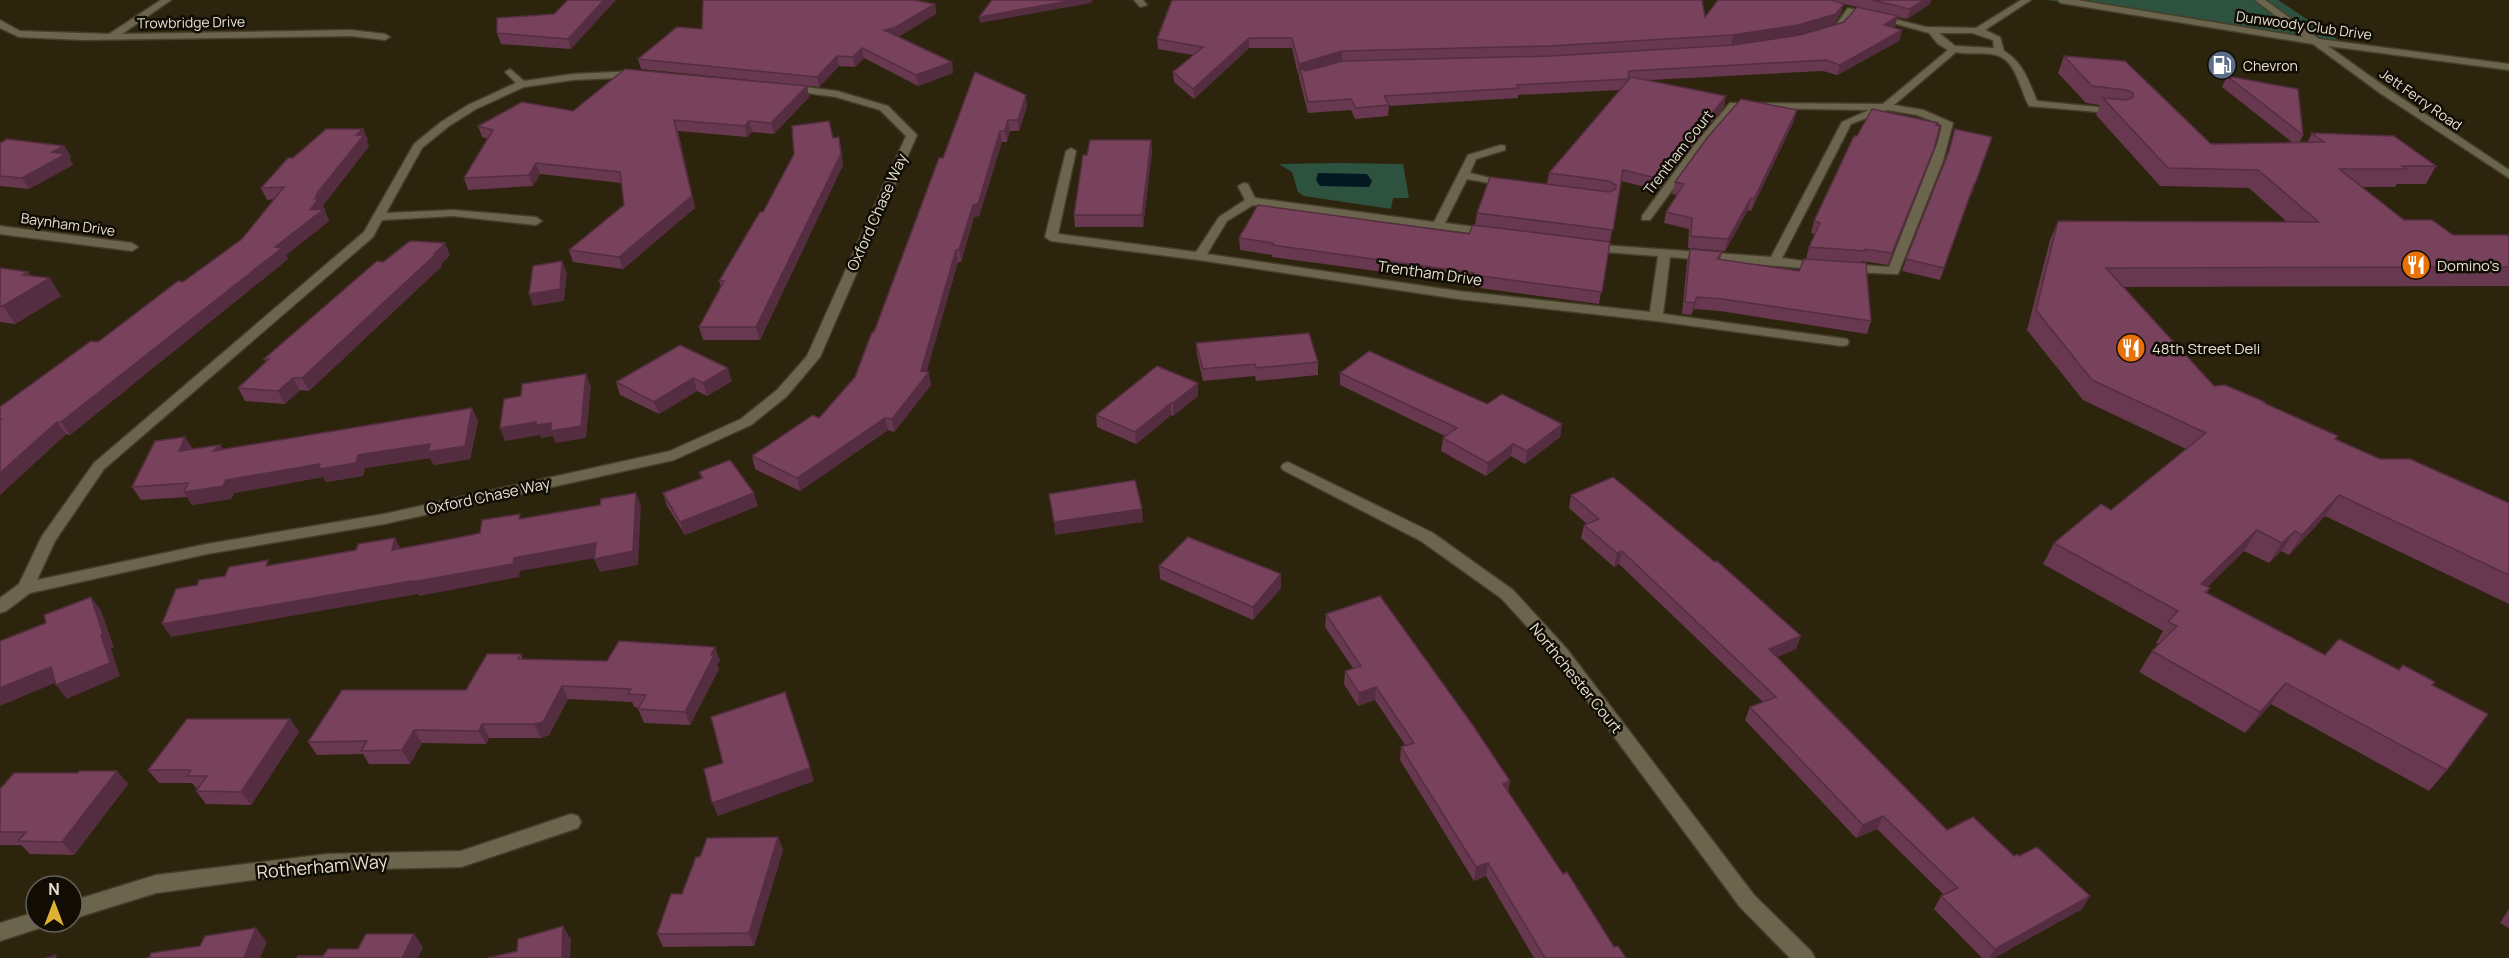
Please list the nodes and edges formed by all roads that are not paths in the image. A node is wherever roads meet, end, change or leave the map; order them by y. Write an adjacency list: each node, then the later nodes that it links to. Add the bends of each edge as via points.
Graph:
1 (167, 0): 11 (street)
2 (2027, 0): 8 (street)
3 (2061, 0): 13 (street, Dunwoody Club Drive)
4 (2259, 0): 13 (street, Jett Ferry Road)
5 (1840, 7): 6 (street)
6 (1851, 10): 9 (street); 10 (street, via 1838,28)
7 (0, 23): 11 (street, Trowbridge Drive, via 26,34)
8 (1980, 29): 9 (street); 15 (street, via 1997,39)
9 (1932, 30): 14 (street, via 1938,40)
10 (1817, 34)
11 (110, 36): 12 (street, Trowbridge Drive, via 351,33)
12 (385, 37)
13 (2319, 42): 16 (street, Dunwoody Club Drive); 26 (street, Jett Ferry Road)
14 (1953, 50): 15 (street); 21 (street)
15 (1999, 52): 22 (street, via 2011,60 2033,104)
16 (2509, 67)
17 (510, 72): 19 (street)
18 (647, 75): 19 (street, Oxford Chase Way, via 573,77)
19 (522, 84): 30 (street, Oxford Chase Way, via 472,107 418,146)
20 (773, 86): 44 (street, Oxford Chase Way, via 837,94 884,108 912,135 813,357 782,393 746,422 674,455 384,519 207,549)
21 (1886, 107): 31 (street, Trentham Court, via 1734,105); 40 (street, via 1847,122); 40 (street, via 1919,112 1948,123 1944,146 1900,246 1894,271)
22 (2120, 112)
23 (1501, 148): 25 (street, via 1472,157)
24 (1071, 151): 39 (street, Trentham Drive, via 1051,237)
25 (1463, 175): 28 (street); 33 (street)
26 (2509, 175)
27 (1244, 186): 29 (street)
28 (1525, 187)
29 (1251, 201): 33 (street); 39 (street, via 1223,219)
30 (380, 217): 32 (street, via 453,213); 44 (street, Oxford Chase Way, via 369,234 99,466 48,540)
31 (1646, 218)
32 (536, 221)
33 (1438, 226): 35 (street)
34 (0, 230): 37 (street, Baynham Drive)
35 (1505, 235)
36 (1573, 244): 38 (street)
37 (132, 247)
38 (1665, 252): 40 (street); 41 (street)
39 (1199, 256): 41 (street, Trentham Drive, via 1458,295)
40 (1775, 261)
41 (1656, 317): 42 (street, Trentham Drive)
42 (1842, 342)
43 (1288, 467): 50 (street, Northchester Court, via 1427,537 1507,594 1560,653 1747,901)
44 (25, 588): 45 (street, Oxford Chase Way)
45 (0, 608)
46 (571, 822): 47 (street, Rotherham Way, via 461,859 327,862 156,884)
47 (84, 906)
48 (24, 925): 49 (street)
49 (0, 932)
50 (1804, 958)

